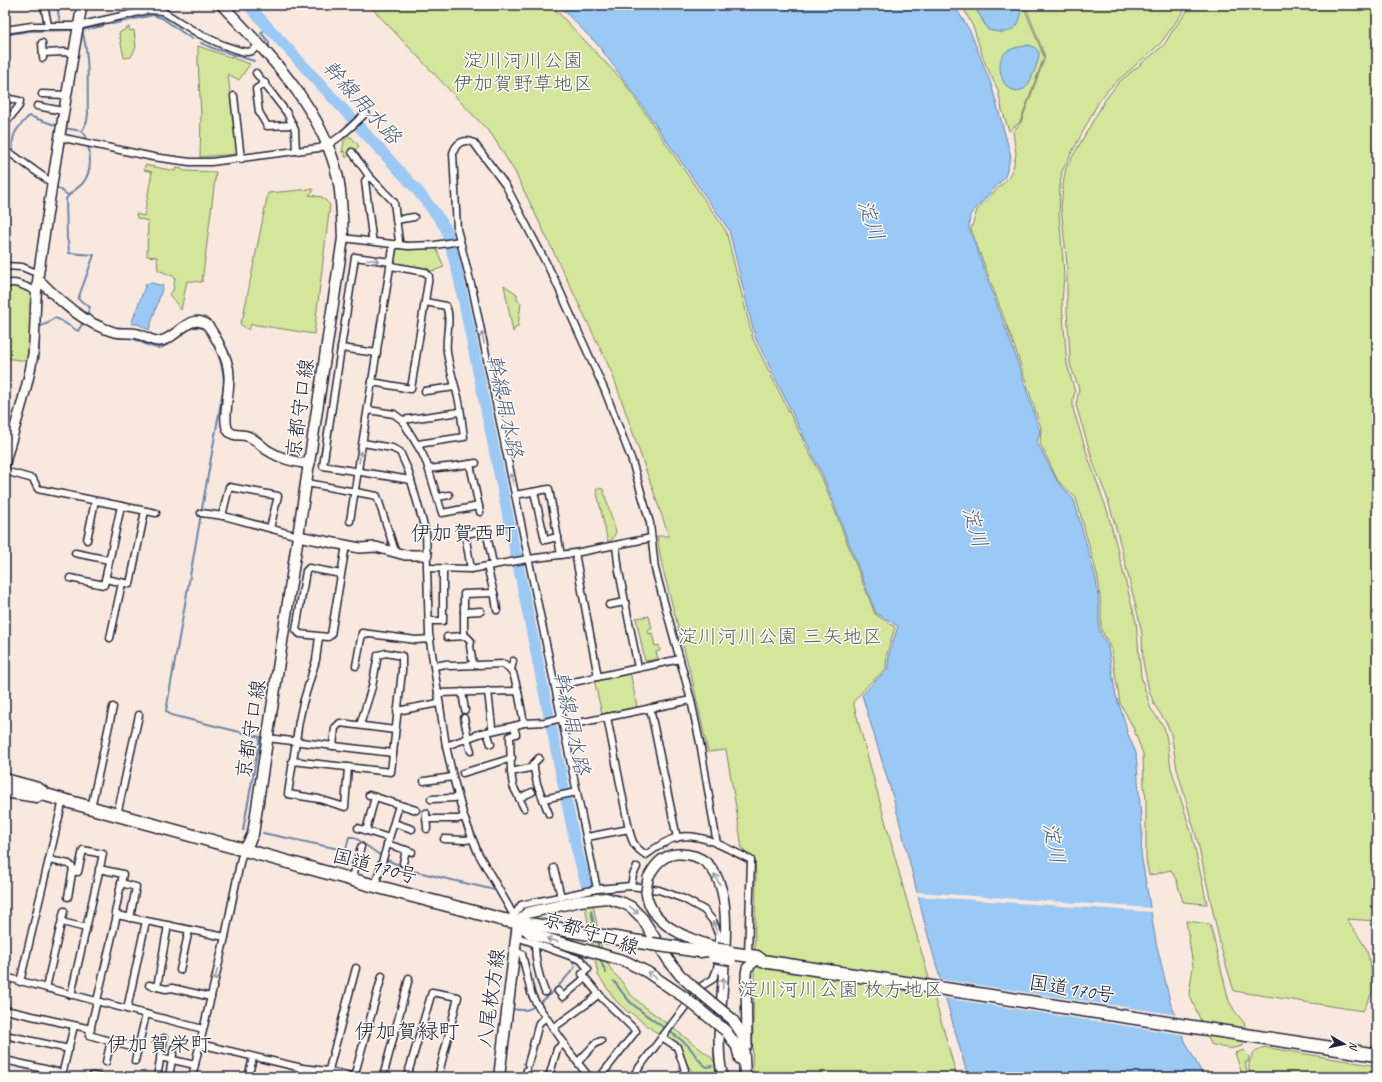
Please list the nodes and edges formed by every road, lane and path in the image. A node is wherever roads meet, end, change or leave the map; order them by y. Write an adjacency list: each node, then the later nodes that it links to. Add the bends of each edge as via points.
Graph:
1 (44, 5): 4 (street)
2 (82, 5): 5 (street)
3 (222, 5): 8 (main road, 京都守口線)
4 (48, 25): 5 (street); 6 (street)
5 (78, 26): 8 (street, via 148,10 162,11 199,34 223,45 247,52); 9 (street)
6 (5, 30)
7 (42, 43): 9 (street, via 43,56 65,52)
8 (260, 45): 22 (main road, 京都守口線, via 312,112)
9 (74, 54): 13 (street)
10 (256, 73): 11 (street)
11 (265, 83): 20 (street); 20 (street, via 256,89 259,112 267,126)
12 (42, 94): 13 (street)
13 (66, 95): 17 (street)
14 (234, 96): 26 (street)
15 (5, 98): 19 (street, via 20,101 19,106)
16 (37, 106): 17 (street)
17 (63, 111): 21 (street)
18 (366, 113): 22 (street)
19 (5, 122)
20 (293, 125): 23 (street)
21 (59, 137): 26 (street, via 153,157 190,162); 28 (street)
22 (328, 145): 23 (street); 31 (main road, 京都守口線, via 338,178)
23 (296, 151): 26 (street)
24 (5, 152): 28 (street)
25 (352, 152): 27 (street)
26 (242, 159)
27 (369, 176): 30 (street, via 394,202); 32 (street, via 365,181)
28 (52, 183): 37 (street)
29 (414, 218): 30 (street)
30 (396, 220): 34 (street, via 399,241)
31 (343, 238): 32 (street); 53 (main road, 京都守口線)
32 (372, 241): 34 (street)
33 (460, 242): 34 (street, via 408,246); 62 (street, one-way to 33, via 473,292); 74 (street, via 453,153 460,142 469,140 474,143 506,186 555,280 605,391 632,461 650,523)
34 (396, 244): 35 (street)
35 (391, 264): 39 (street, via 425,272 429,276); 40 (street, one-way to 35, via 355,257); 41 (street)
36 (5, 266): 37 (street, via 22,267)
37 (37, 284): 38 (street); 52 (street, via 33,353); 53 (street, via 81,317 115,332 137,334 152,341 167,340 195,321 206,324 211,328 228,366 228,431 248,436 282,459)
38 (5, 285)
39 (425, 302): 42 (street, via 411,388); 43 (street, via 446,306 448,310 447,352)
40 (341, 348): 41 (street); 56 (street, via 322,466)
41 (377, 353): 42 (street)
42 (372, 382): 45 (street)
43 (455, 387): 44 (street, via 435,393); 47 (street)
44 (425, 391)
45 (368, 410): 49 (street, via 394,414); 50 (street)
46 (413, 411): 48 (street)
47 (460, 412): 48 (street); 51 (street, via 464,437)
48 (416, 418): 49 (street)
49 (402, 420): 51 (street)
50 (363, 443): 56 (street, one-way to 50); 57 (street, via 400,452)
51 (418, 444): 54 (street)
52 (5, 463)
53 (310, 464): 58 (main road, 京都守口線)
54 (429, 469): 63 (street); 63 (street, via 473,463 479,509 442,513)
55 (5, 471): 64 (street, via 33,479 38,489)
56 (358, 472): 57 (street); 59 (street)
57 (411, 480): 81 (street, via 426,533)
58 (307, 483): 59 (street); 72 (main road, 京都守口線)
59 (355, 492): 70 (street); 78 (street, via 377,496)
60 (534, 492): 62 (street); 73 (street, via 545,540); 73 (street, via 549,489)
61 (449, 495): 63 (street)
62 (515, 495): 83 (street)
63 (438, 497)
64 (94, 501): 65 (street); 75 (street)
65 (122, 506): 66 (street); 84 (street)
66 (145, 511): 67 (street); 92 (street, via 130,584)
67 (156, 513)
68 (201, 513): 69 (street)
69 (222, 516): 71 (street); 71 (street, via 229,487 278,496)
70 (350, 521)
71 (270, 528): 72 (street)
72 (298, 536): 76 (street); 135 (main road, 京都守口線)
73 (558, 537): 82 (street)
74 (651, 538): 77 (street); 105 (street, via 655,569)
75 (87, 540)
76 (346, 545): 78 (street, via 360,548 376,547); 89 (street)
77 (616, 546): 80 (street); 94 (street)
78 (395, 552): 81 (street, via 405,555)
79 (75, 553): 84 (street)
80 (575, 553): 82 (street); 112 (street)
81 (427, 555): 86 (street)
82 (561, 555): 83 (street)
83 (528, 559): 85 (street); 113 (street)
84 (109, 560): 91 (street)
85 (490, 565): 88 (street); 88 (street, via 486,530 465,534); 93 (street)
86 (428, 568): 87 (street); 99 (street)
87 (443, 569): 88 (street); 99 (street, via 443,621)
88 (471, 569)
89 (341, 574): 100 (street, via 331,635 328,638); 100 (street, via 309,568 306,571 296,630 300,634)
90 (70, 578): 91 (street, via 104,585)
91 (105, 579): 92 (street)
92 (122, 583): 103 (street)
93 (494, 593): 96 (street); 98 (street, via 464,594)
94 (625, 602): 95 (street); 110 (street)
95 (609, 605)
96 (497, 610)
97 (481, 611): 98 (street)
98 (464, 612): 101 (street)
99 (429, 621): 104 (street)
100 (319, 636): 137 (street, via 316,660)
101 (464, 636): 102 (street); 107 (street, via 470,641)
102 (447, 637)
103 (110, 638)
104 (430, 639): 108 (street, via 416,640 362,633); 109 (street)
105 (680, 659): 110 (street); 118 (street)
106 (513, 661): 111 (street)
107 (473, 664): 109 (street); 111 (street, via 504,664)
108 (356, 666)
109 (434, 666): 117 (street)
110 (638, 668): 112 (street)
111 (511, 670): 115 (street)
112 (598, 677): 113 (street)
113 (555, 686): 127 (street)
114 (488, 691): 115 (street); 116 (street); 132 (street)
115 (518, 691): 128 (street)
116 (462, 692): 117 (street); 122 (street)
117 (438, 693): 119 (street)
118 (691, 700): 121 (street); 181 (street, via 702,748)
119 (439, 703): 123 (street); 140 (street)
120 (113, 707): 164 (street)
121 (650, 708): 125 (street); 178 (street)
122 (465, 710)
123 (397, 711): 129 (street, via 402,656 386,653 378,655 372,687); 133 (street)
124 (139, 715): 168 (street)
125 (607, 717): 131 (street); 174 (street)
126 (464, 718): 136 (street)
127 (562, 718): 128 (street); 131 (street)
128 (524, 723): 130 (street)
129 (360, 725): 133 (street); 139 (street, via 340,723 335,728)
130 (514, 726): 134 (street); 143 (street, via 516,734 510,736)
131 (564, 726): 156 (street)
132 (492, 727)
133 (395, 730): 142 (street)
134 (487, 732): 136 (street); 138 (street)
135 (267, 738): 137 (street); 183 (main road, 京都守口線, via 253,834)
136 (467, 738): 140 (street); 141 (street)
137 (295, 741): 139 (street); 145 (street)
138 (491, 744)
139 (333, 746): 142 (street)
140 (446, 746): 150 (street)
141 (471, 751)
142 (393, 753): 147 (street, via 391,772)
143 (512, 758): 148 (street); 149 (street, via 487,762)
144 (539, 758): 146 (street, via 533,764)
145 (292, 761): 147 (street); 147 (street, via 288,794 320,799 345,807)
146 (534, 767): 148 (street); 161 (street)
147 (348, 768)
148 (511, 772): 159 (street, via 513,786)
149 (463, 773)
150 (454, 777): 152 (street); 158 (street)
151 (5, 780): 157 (highway, 国道170号, via 38,789)
152 (424, 781)
153 (5, 787): 157 (highway, 国道170号)
154 (5, 791): 157 (highway)
155 (532, 792): 159 (street)
156 (574, 793): 161 (street); 176 (street)
157 (42, 796): 162 (highway, 国道170号)
158 (458, 796): 160 (street); 169 (street)
159 (519, 798): 165 (street)
160 (431, 799)
161 (543, 799): 167 (street)
162 (63, 800): 164 (highway, 国道170号); 184 (street)
163 (399, 805): 166 (street); 170 (street); 175 (street, via 372,796)
164 (91, 808): 168 (highway, 国道170号)
165 (524, 808)
166 (416, 810)
167 (549, 814)
168 (117, 815): 183 (highway, 国道170号)
169 (464, 817): 173 (street, via 458,819 426,816); 177 (street)
170 (394, 823): 172 (street); 180 (street)
171 (358, 828): 175 (street)
172 (412, 829)
173 (427, 829)
174 (629, 829): 176 (street); 178 (street, via 632,841 644,857)
175 (366, 830): 180 (street)
176 (587, 837): 195 (street)
177 (472, 838): 179 (street); 201 (street)
178 (677, 838): 181 (street, via 689,836)
179 (444, 839)
180 (388, 841): 185 (street, via 409,851); 192 (street)
181 (717, 844): 212 (street, via 751,860)
182 (361, 847): 190 (street)
183 (243, 854): 190 (highway, 国道170号); 207 (street)
184 (49, 860): 189 (street, via 69,864); 219 (street)
185 (403, 863)
186 (637, 867): 193 (street)
187 (554, 868): 197 (street)
188 (99, 869): 189 (street, via 103,854 83,850 78,872); 191 (street, via 123,874); 205 (street)
189 (73, 871): 196 (street)
190 (352, 880): 192 (highway, 国道170号)
191 (121, 883): 199 (street, via 115,913); 200 (street, via 136,887)
192 (375, 886): 201 (highway, 国道170号)
193 (631, 886): 194 (street); 195 (street)
194 (643, 889): 211 (street, via 658,918); 230 (street, one-way to 194, via 713,979 717,970 719,936 713,921 704,910 659,890); 280 (street, one-way to 194, bridge, via 719,1038 726,923 721,887 710,867 702,860 684,854 666,857 658,863)
195 (598, 894): 197 (street); 201 (main road, 京都守口線, via 580,901 528,913); 261 (main road, 京都守口線, one-way to 261, bridge, via 623,903 637,912 680,975 732,1018 742,1038)
196 (68, 897)
197 (560, 897): 201 (street, via 521,905)
198 (64, 911): 203 (street)
199 (117, 915): 200 (street); 229 (street)
200 (130, 918): 202 (street)
201 (516, 920): 208 (main road, 八尾枚方線); 211 (highway, 国道170号, bridge, via 589,935 700,951 706,955); 230 (main road, 京都守口線, one-way to 201, via 647,972 625,961 531,934)
202 (146, 921): 204 (street); 231 (street)
203 (62, 922): 205 (street); 222 (street)
204 (168, 925): 206 (street); 221 (street)
205 (86, 928): 227 (street)
206 (189, 930): 207 (street); 214 (street)
207 (225, 937): 228 (street, one-way to 228)
208 (517, 937): 209 (street); 210 (main road, 八尾枚方線)
209 (535, 943): 218 (street, via 581,960 588,969 582,974); 225 (street, via 535,960)
210 (516, 950): 234 (street, via 522,954 531,993); 273 (main road, 八尾枚方線)
211 (715, 952): 212 (highway, 国道170号, bridge)
212 (755, 960): 249 (highway, 国道170号); 261 (street, via 747,968 746,974 747,1044)
213 (356, 968): 259 (street)
214 (180, 970)
215 (382, 976): 269 (street)
216 (7, 977): 219 (street); 223 (street)
217 (409, 978): 270 (street)
218 (585, 978): 224 (street, via 563,997); 226 (street)
219 (20, 982): 222 (street)
220 (149, 985): 221 (street)
221 (157, 987): 228 (street)
222 (46, 988): 227 (street)
223 (5, 991)
224 (558, 991)
225 (545, 992)
226 (599, 994): 237 (street); 277 (street, via 636,1031)
227 (71, 995): 229 (street)
228 (210, 997): 236 (street)
229 (97, 1001): 231 (street); 238 (street)
230 (684, 1002): 240 (street); 261 (main road, 京都守口線, bridge, via 726,1031 737,1047)
231 (127, 1009): 233 (street)
232 (5, 1010): 235 (street)
233 (146, 1014): 236 (street); 248 (street)
234 (546, 1017): 237 (street); 274 (street, via 539,1023)
235 (74, 1026): 238 (street); 247 (street)
236 (203, 1028): 245 (street)
237 (554, 1028): 244 (street)
238 (91, 1029): 242 (street, via 89,1035)
239 (5, 1035): 247 (street)
240 (662, 1037): 278 (street); 279 (street, via 676,1047 686,1070)
241 (164, 1038): 250 (street)
242 (112, 1041): 248 (street); 255 (street)
243 (601, 1041): 256 (street, via 596,1042)
244 (564, 1043): 256 (street); 275 (street, via 557,1049)
245 (200, 1044): 251 (street); 257 (street)
246 (174, 1048): 253 (street)
247 (69, 1049): 260 (street)
248 (138, 1049): 254 (street)
249 (1377, 1055)
250 (160, 1057): 253 (street); 264 (street)
251 (253, 1058): 258 (street); 267 (street)
252 (5, 1060): 260 (street)
253 (172, 1060): 257 (street); 265 (street)
254 (135, 1061)
255 (106, 1062)
256 (578, 1062): 276 (street)
257 (195, 1065): 266 (street)
258 (302, 1068): 259 (street); 268 (street)
259 (328, 1074): 269 (street)
260 (62, 1075)
261 (743, 1075)
262 (92, 1077): 263 (street)
263 (99, 1077)
264 (157, 1077)
265 (169, 1077)
266 (192, 1077)
267 (248, 1077)
268 (300, 1077)
269 (355, 1077)
270 (383, 1077)
271 (407, 1077): 272 (street, via 432,992 458,998)
272 (438, 1077)
273 (499, 1077)
274 (525, 1077)
275 (549, 1077)
276 (589, 1077)
277 (600, 1077)
278 (632, 1077)
279 (680, 1077)
280 (723, 1077)

